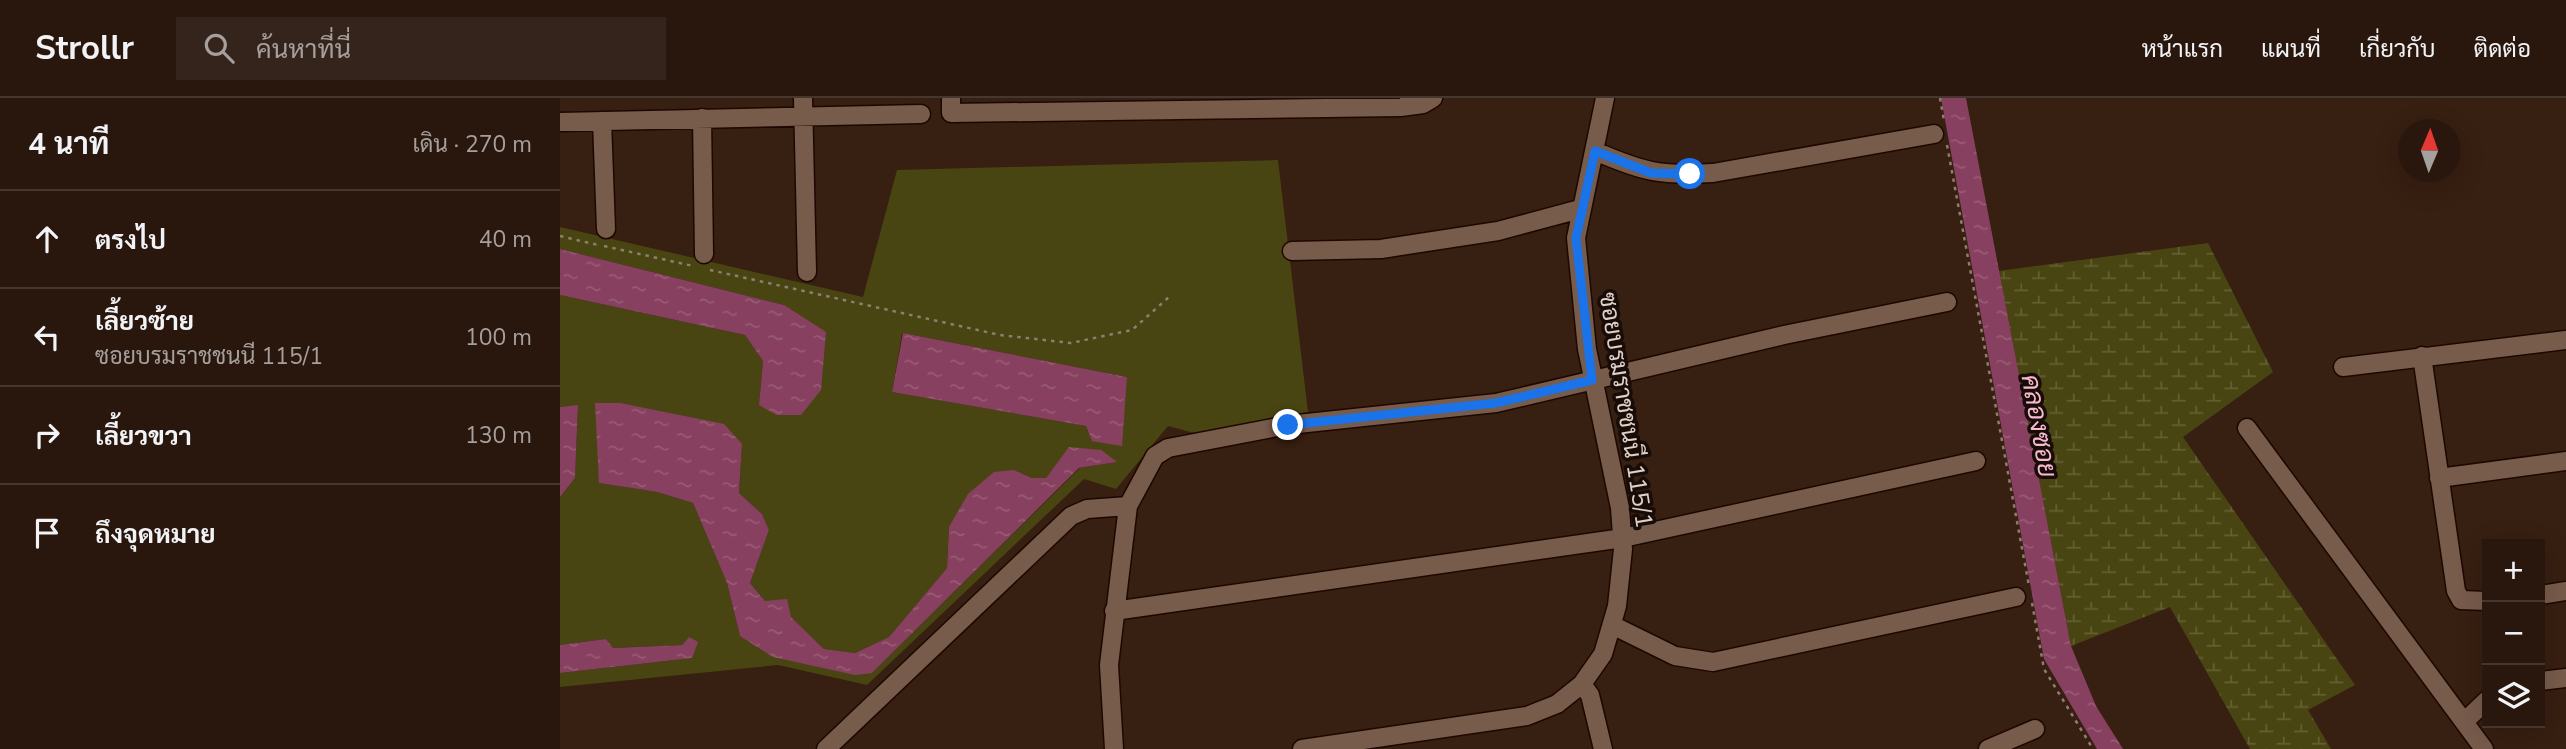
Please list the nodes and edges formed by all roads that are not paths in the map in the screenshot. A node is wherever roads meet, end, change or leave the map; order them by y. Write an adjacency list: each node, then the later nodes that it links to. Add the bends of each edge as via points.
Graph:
1 (951, 98): 2 (street, via 951,113 1401,107)
2 (1433, 98)
3 (1605, 98): 10 (street, ซอยบรมราชชนนี 115/1)
4 (803, 106): 5 (street); 6 (street); 15 (street)
5 (921, 114)
6 (702, 118): 7 (street); 14 (street)
7 (602, 121): 8 (street); 12 (street)
8 (560, 122)
9 (1941, 131): 10 (street, via 1701,174 1651,173)
10 (1595, 151): 11 (street, ซอยบรมราชชนนี 115/1)
11 (1580, 209): 13 (street, via 1485,233 1381,248); 20 (street, ซอยบรมราชชนนี 115/1, via 1576,238)
12 (606, 229)
13 (1292, 251)
14 (701, 263)
15 (807, 272)
16 (1947, 302): 20 (street)
17 (2566, 340): 18 (street)
18 (2422, 356): 19 (street); 24 (street)
19 (2343, 367)
20 (1592, 380): 25 (street, via 1496,403 1288,425 1168,448 1156,456); 26 (street, ซอยบรมราชชนนี 115/1)
21 (2247, 428): 37 (street)
22 (1976, 461): 26 (street)
23 (2566, 461): 24 (street)
24 (2439, 478): 30 (street, via 2456,591 2460,600)
25 (1128, 506): 31 (street); 40 (street, via 1087,509 1071,516)
26 (1623, 538): 31 (street); 32 (street, ซอยบรมราชชนนี 115/1)
27 (2566, 591): 28 (street)
28 (2545, 594)
29 (2026, 596): 32 (street, via 1713,662 1675,656)
30 (2482, 601)
31 (1114, 611): 41 (street, via 1109,665)
32 (1612, 625): 35 (street, ซอยบรมราชชนนี 115/1, via 1603,654)
33 (2566, 678): 34 (street)
34 (2545, 680)
35 (1582, 684): 42 (street, ซอยบรมราชชนนี 115/1, via 1557,704 1527,716); 43 (street, via 1590,695)
36 (2482, 705): 37 (street)
37 (2464, 722): 44 (street)
38 (2035, 729): 39 (street)
39 (1995, 748)
40 (826, 749)
41 (1114, 749)
42 (1302, 749)
43 (1603, 749)
44 (2484, 749)

